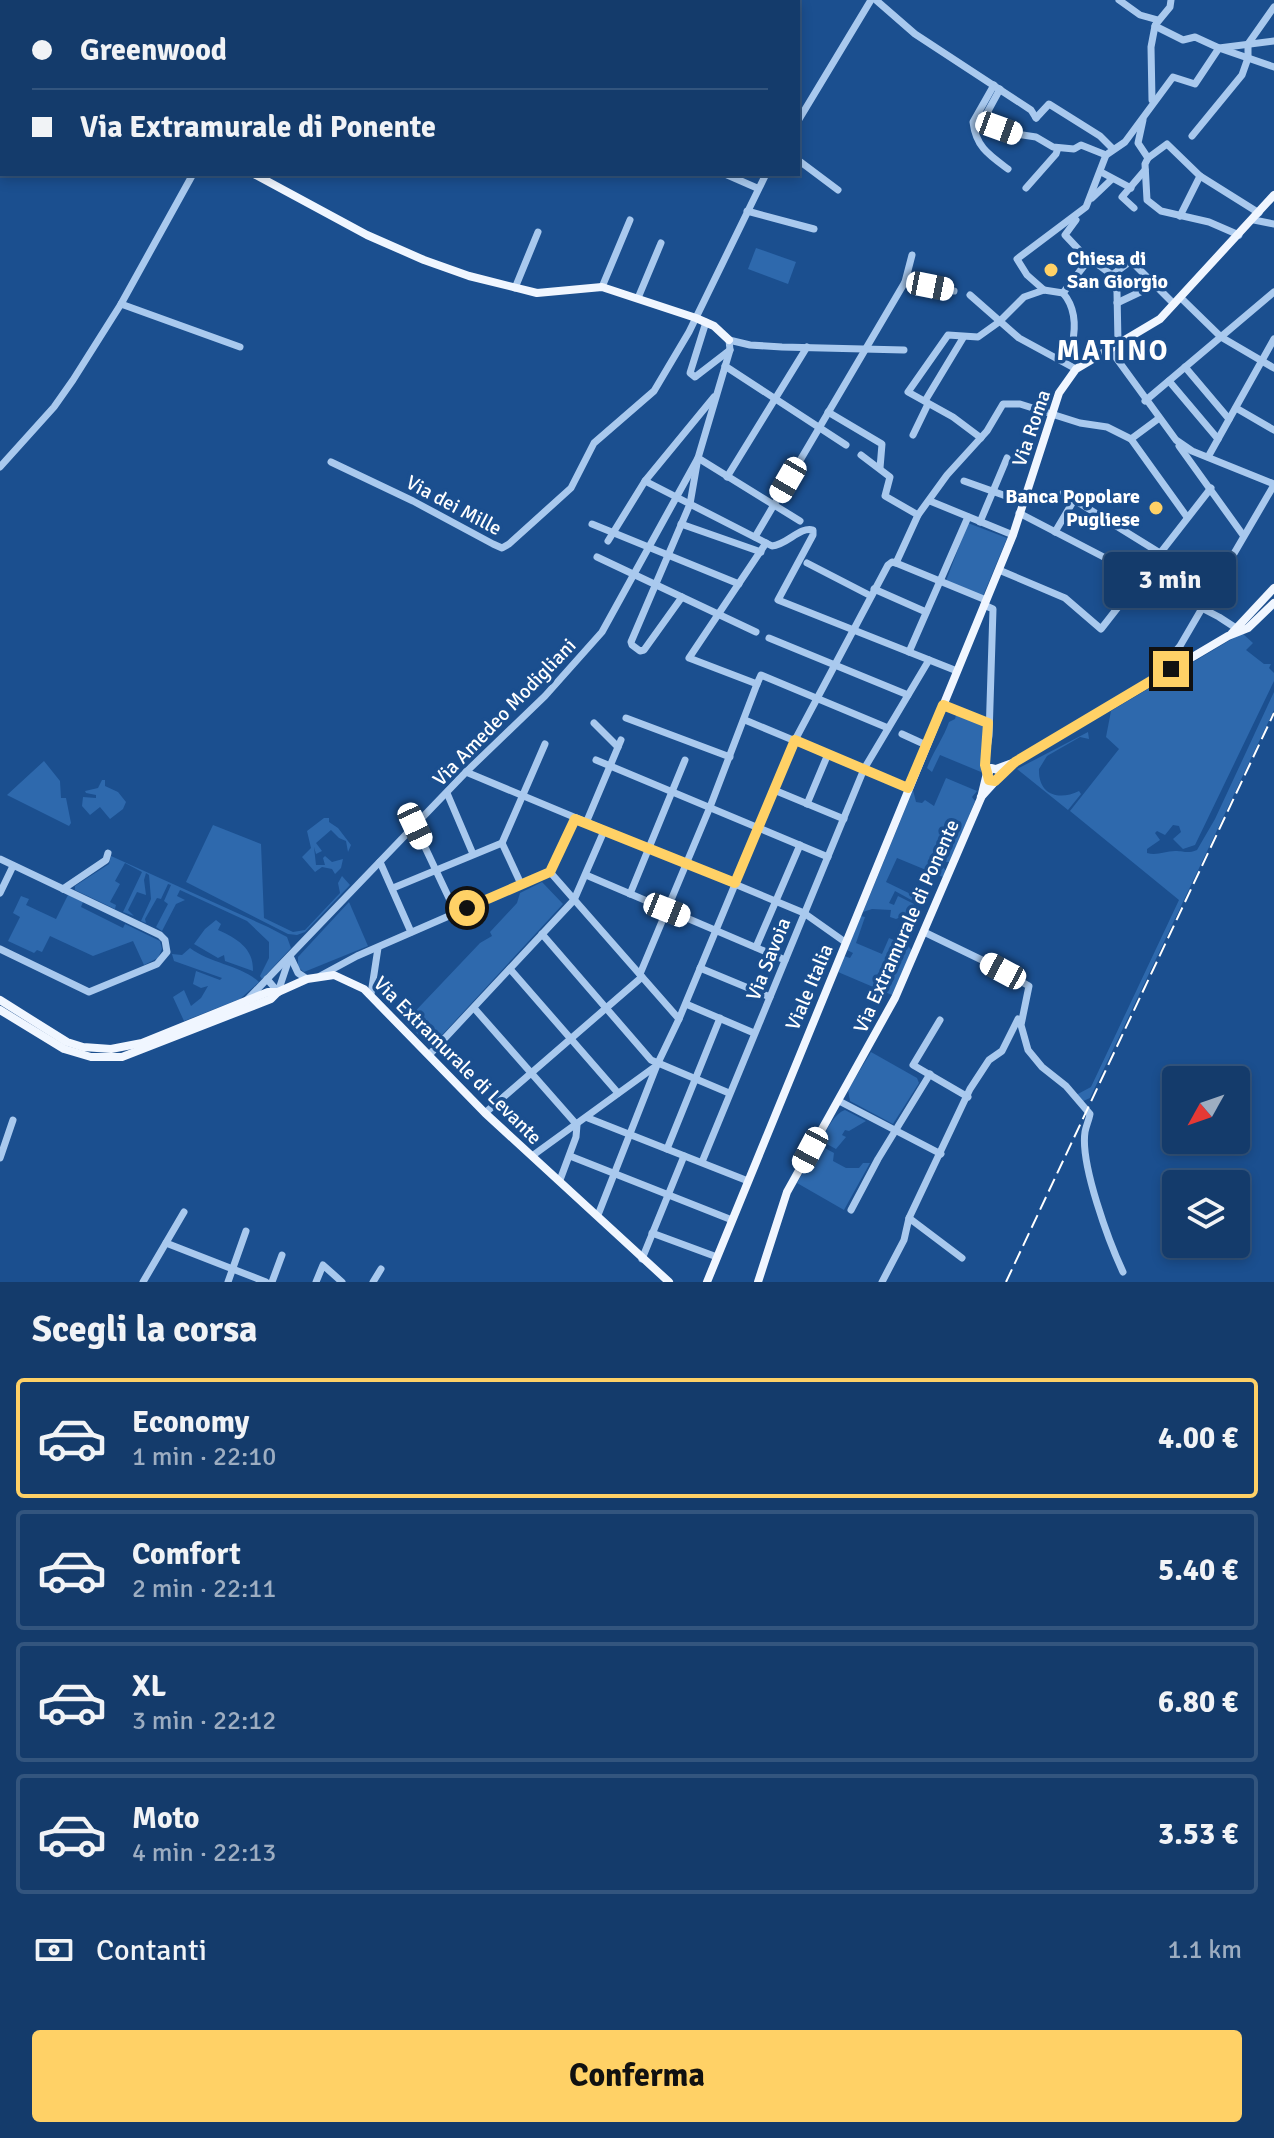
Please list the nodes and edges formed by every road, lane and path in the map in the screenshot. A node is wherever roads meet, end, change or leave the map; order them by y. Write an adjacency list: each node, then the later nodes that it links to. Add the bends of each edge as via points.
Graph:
1 (874, 0): 11 (street, via 915,34); 13 (street)
2 (1119, 0): 5 (street)
3 (1171, 0): 5 (street)
4 (1274, 7): 7 (street)
5 (1156, 23): 8 (street, via 1183,40 1195,37); 12 (street)
6 (1274, 41): 7 (street)
7 (1248, 44): 8 (street); 9 (street)
8 (1219, 48): 9 (street); 12 (street, via 1195,84 1173,77)
9 (1248, 58): 10 (street); 16 (street, via 1242,75)
10 (1274, 67)
11 (997, 87): 14 (street); 17 (street, via 982,122); 22 (street, via 973,122 982,150)
12 (1152, 102): 15 (street)
13 (800, 118)
14 (1036, 118): 17 (street); 19 (street, via 1049,104 1100,136)
15 (1143, 118): 19 (street); 20 (street, via 1138,143)
16 (1192, 136)
17 (1036, 137): 18 (street)
18 (1058, 148): 19 (street, via 1081,145); 32 (street)
19 (1110, 152): 24 (street)
20 (1148, 158): 23 (street); 29 (street, via 1167,144)
21 (800, 162): 34 (street)
22 (1008, 169)
23 (1145, 170): 33 (street); 40 (street, via 1147,200)
24 (1101, 172): 30 (street); 36 (street)
25 (192, 176): 63 (street)
26 (258, 176): 54 (main road, via 424,260)
27 (730, 176): 31 (street)
28 (765, 176): 31 (street)
29 (1200, 176): 40 (street); 41 (street)
30 (1112, 179): 33 (street); 36 (street)
31 (757, 188): 38 (street)
32 (1026, 188)
33 (1131, 188): 37 (street, via 1122,197)
34 (838, 190)
35 (1274, 195): 41 (main road, Via Roma)
36 (1091, 199): 39 (street)
37 (1134, 208)
38 (747, 211): 44 (street); 64 (street)
39 (1080, 214): 49 (street, via 1065,235); 55 (street, via 1017,259)
40 (1180, 216): 46 (street)
41 (1256, 216): 43 (street); 46 (main road, Via Roma)
42 (630, 220): 53 (street)
43 (1274, 224)
44 (814, 229)
45 (538, 232): 54 (street)
46 (1239, 235): 61 (main road, Via Roma)
47 (661, 243): 60 (street)
48 (912, 255): 51 (street)
49 (1090, 258): 50 (street); 58 (street)
50 (1112, 275): 52 (street, via 1131,261); 62 (street)
51 (905, 282): 56 (street); 75 (street)
52 (1155, 285): 61 (street); 62 (street)
53 (602, 287): 54 (main road, via 537,293); 60 (main road)
54 (515, 288)
55 (1044, 290): 58 (street); 66 (street, via 1017,302)
56 (954, 291)
57 (1274, 292): 67 (street)
58 (1063, 293): 78 (street, via 1075,323 1072,345)
59 (970, 295): 66 (street)
60 (638, 298): 64 (main road)
61 (1178, 301): 67 (street); 70 (main road, Via Roma, via 1160,319)
62 (1117, 303): 70 (street)
63 (121, 304): 72 (street); 106 (street, via 54,407)
64 (696, 318): 65 (main road); 105 (street, Via dei Mille, via 654,391 594,443 571,488 502,548)
65 (706, 322): 71 (main road); 71 (street, via 690,373 695,377)
66 (999, 322): 68 (street, via 978,337); 82 (street)
67 (1221, 337): 77 (street); 80 (street)
68 (963, 338): 87 (street); 87 (street, via 948,335 908,392)
69 (1274, 339): 77 (street)
70 (1118, 343): 74 (main road, Via Roma)
71 (729, 345): 73 (street); 79 (street)
72 (240, 347)
73 (807, 347): 75 (street); 85 (street)
74 (1109, 348): 78 (main road, Via Roma); 86 (street)
75 (864, 349): 76 (street); 89 (street)
76 (904, 350)
77 (1262, 362): 81 (street); 88 (street)
78 (1085, 363): 82 (main road, Via Roma)
79 (725, 366): 84 (street); 85 (street)
80 (1185, 367): 83 (street); 92 (street)
81 (1274, 368)
82 (1076, 369): 90 (main road, Via Roma)
83 (1169, 381): 86 (street); 98 (street)
84 (715, 395): 103 (street); 110 (street)
85 (775, 399): 93 (street); 109 (street)
86 (1145, 401): 91 (street)
87 (926, 402): 95 (street); 96 (street)
88 (1236, 408): 92 (street); 94 (street)
89 (828, 412): 93 (street); 108 (street, via 882,444)
90 (1052, 413): 96 (street, via 1003,404); 97 (street); 119 (main road, Via Roma)
91 (1158, 419): 97 (street); 99 (street)
92 (1229, 419): 98 (street)
93 (818, 428): 100 (street); 121 (street)
94 (1274, 430)
95 (913, 435)
96 (981, 438): 118 (street)
97 (1131, 439): 125 (street)
98 (1218, 439): 102 (street)
99 (1176, 440): 102 (street); 107 (street)
100 (846, 445)
101 (861, 455): 108 (street)
102 (1206, 456): 107 (street); 112 (street)
103 (698, 458): 109 (street); 116 (street, Via Amedeo Modigliani); 120 (street)
104 (1007, 458): 114 (street)
105 (331, 462)
106 (0, 467)
107 (1195, 467): 113 (street)
108 (880, 468): 123 (street, via 890,477 885,496)
109 (727, 477): 121 (street)
110 (645, 481): 116 (street); 130 (street)
111 (964, 481): 114 (street)
112 (1274, 484): 133 (street)
113 (1211, 488): 125 (street); 133 (street)
114 (992, 491): 119 (street); 127 (street)
115 (1063, 493): 117 (street)
116 (676, 496): 120 (street); 137 (street, Via Amedeo Modigliani)
117 (1074, 500): 131 (street); 139 (street)
118 (930, 501): 123 (street); 124 (street)
119 (1023, 502): 122 (main road, Via Roma)
120 (690, 504): 129 (street); 134 (street)
121 (773, 506): 126 (street); 134 (street)
122 (1019, 513): 131 (street); 132 (main road, Via Roma)
123 (918, 515): 143 (street)
124 (968, 517): 127 (street); 147 (street)
125 (1187, 517): 139 (street)
126 (800, 521)
127 (980, 522): 132 (street)
128 (592, 524): 130 (street)
129 (681, 524): 138 (street); 140 (street)
130 (612, 532): 135 (street); 137 (street)
131 (1055, 532): 146 (street)
132 (1013, 535): 144 (main road, Via Roma)
133 (1243, 535): 155 (street)
134 (755, 537): 136 (street)
135 (608, 541)
136 (766, 543): 138 (street); 159 (street, via 780,545 805,529 813,530 778,600)
137 (651, 548): 140 (street); 145 (street, Via Amedeo Modigliani)
138 (761, 552): 149 (street)
139 (1160, 553): 146 (street)
140 (668, 555): 148 (street); 149 (street)
141 (597, 557): 145 (street)
142 (807, 563): 151 (street)
143 (896, 563): 147 (street); 151 (street, via 888,565)
144 (999, 570): 146 (street, via 1065,598 1101,629); 153 (main road, Via Roma)
145 (636, 575): 148 (street); 186 (street, Via Amedeo Modigliani, via 602,632)
146 (1141, 576): 155 (street)
147 (941, 581): 153 (street); 156 (street)
148 (655, 584): 152 (street); 152 (street, via 631,642 640,651)
149 (739, 584): 157 (street)
150 (1274, 588): 158 (main road)
151 (873, 593): 156 (street); 159 (street)
152 (682, 597): 157 (street)
153 (985, 603): 166 (main road, Via Roma); 174 (street, via 993,609)
154 (1274, 603): 158 (main road, via 1255,623)
155 (1201, 607): 158 (street); 165 (street)
156 (926, 612): 162 (street)
157 (718, 614): 160 (street); 167 (street, via 689,658)
158 (1238, 629): 165 (main road)
159 (853, 630): 162 (street); 164 (street)
160 (756, 632)
161 (769, 638): 164 (street)
162 (909, 652): 163 (street)
163 (929, 660): 166 (street); 168 (street, Via Savoia)
164 (834, 665): 168 (street); 169 (street)
165 (1167, 668): 187 (main road)
166 (957, 671): 170 (main road, Via Roma)
167 (757, 684): 169 (street, via 761,675); 172 (street)
168 (908, 695): 175 (street, Via Savoia)
169 (816, 698): 175 (street); 177 (street)
170 (943, 705): 174 (street); 179 (main road, Viale Italia)
171 (626, 718): 181 (street)
172 (745, 720): 177 (street); 181 (street)
173 (594, 723): 184 (street, via 619,744)
174 (988, 723): 187 (street, via 985,761)
175 (888, 728): 185 (street, Via Savoia)
176 (902, 734): 179 (street)
177 (795, 740): 180 (street); 189 (street)
178 (545, 744): 192 (street)
179 (926, 745): 188 (main road, Viale Italia)
180 (828, 754): 185 (street); 193 (street)
181 (730, 757): 194 (street)
182 (596, 760): 184 (street)
183 (685, 760): 190 (street)
184 (611, 765): 190 (street); 197 (street)
185 (864, 769): 188 (street); 196 (street, Via Savoia)
186 (466, 772): 191 (street, Via Amedeo Modigliani); 192 (street)
187 (994, 773): 227 (main road, Via Extramurale di Ponente)
188 (908, 788): 229 (main road, Viale Italia)
189 (774, 790): 193 (street); 199 (street)
190 (671, 792): 194 (street); 203 (street)
191 (447, 793): 198 (street, Via Amedeo Modigliani); 205 (street)
192 (522, 797): 195 (street); 201 (street)
193 (807, 804): 196 (street)
194 (710, 807): 199 (street); 209 (street)
195 (575, 819): 197 (street); 212 (street)
196 (844, 819): 206 (street, Via Savoia)
197 (586, 823): 200 (street)
198 (415, 826): 208 (street, Via Amedeo Modigliani); 211 (street)
199 (758, 827): 202 (street); 214 (street)
200 (604, 831): 203 (street); 213 (street)
201 (502, 843): 205 (street); 215 (street)
202 (800, 845): 206 (street); 221 (street)
203 (649, 849): 209 (street); 219 (street)
204 (108, 853): 217 (street, via 106,860)
205 (473, 854): 211 (street)
206 (828, 857): 224 (street, Via Savoia)
207 (0, 859): 210 (street)
208 (380, 862): 216 (street); 233 (street, Via Amedeo Modigliani)
209 (686, 864): 214 (street); 222 (street)
210 (13, 866): 217 (street); 218 (street)
211 (436, 870): 216 (street); 223 (street)
212 (550, 872): 215 (street); 220 (street)
213 (586, 875): 219 (street); 220 (street)
214 (735, 883): 221 (street); 225 (street)
215 (521, 884): 223 (street)
216 (393, 888): 226 (street)
217 (63, 889): 232 (street, via 160,935 167,948 165,958 89,992)
218 (0, 893)
219 (630, 894): 222 (street)
220 (574, 900): 228 (street); 238 (street)
221 (776, 901): 224 (street); 230 (street)
222 (667, 910): 225 (street); 238 (street)
223 (456, 913): 226 (street)
224 (804, 913): 229 (street); 234 (street, Via Savoia)
225 (715, 930): 230 (street); 235 (street)
226 (411, 932): 231 (street)
227 (924, 932): 250 (street, via 1026,984 1029,992); 264 (main road, Via Extramurale di Ponente)
228 (542, 934): 236 (street); 248 (street)
229 (845, 942): 280 (main road, Viale Italia)
230 (756, 947): 234 (street)
231 (378, 948): 237 (street); 242 (street)
232 (0, 949)
233 (290, 956): 239 (street, Via Amedeo Modigliani); 240 (street); 241 (street, Via Amedeo Modigliani)
234 (785, 960): 243 (street, Via Savoia)
235 (700, 968): 243 (street); 246 (street)
236 (510, 969): 247 (street); 255 (street)
237 (320, 976): 240 (main road, Via Extramurale di Levante); 242 (main road, Via Extramurale di Levante, via 344,977)
238 (641, 976): 248 (street); 252 (street)
239 (267, 979): 241 (street); 245 (street, Via Amedeo Modigliani)
240 (307, 979): 241 (main road, Via Extramurale di Levante)
241 (278, 992): 245 (main road); 249 (main road, via 122,1057 91,1057 64,1049)
242 (371, 994): 256 (main road, Via Extramurale di Levante)
243 (770, 997): 254 (street, Via Savoia)
244 (0, 1000): 245 (main road, via 55,1037 102,1049 132,1046)
245 (246, 1001)
246 (686, 1004): 251 (street); 252 (street)
247 (474, 1008): 256 (street); 258 (street)
248 (606, 1009): 255 (street); 257 (street)
249 (0, 1010)
250 (1021, 1013): 263 (street, via 1002,1051 989,1060); 296 (street, via 1022,1033 1034,1059 1090,1114 1085,1144 1095,1197)
251 (720, 1018): 254 (street); 260 (street)
252 (679, 1019): 257 (street)
253 (940, 1020): 259 (street, via 913,1065)
254 (754, 1033): 262 (street, Via Savoia)
255 (571, 1039): 258 (street); 261 (street)
256 (430, 1054): 265 (main road, Via Extramurale di Levante)
257 (657, 1065): 260 (street); 261 (street); 270 (street)
258 (531, 1073): 265 (street); 268 (street)
259 (930, 1074): 263 (street); 269 (street)
260 (694, 1078): 262 (street); 271 (street)
261 (618, 1093): 266 (street)
262 (729, 1093): 277 (street, Via Savoia)
263 (968, 1097): 272 (street)
264 (839, 1101): 269 (street); 298 (main road, Via Extramurale di Ponente, via 787,1192)
265 (485, 1113): 273 (main road, Via Extramurale di Levante)
266 (588, 1118): 268 (street); 270 (street)
267 (13, 1120): 276 (street)
268 (577, 1125): 273 (street); 274 (street)
269 (895, 1131): 272 (street); 282 (street)
270 (630, 1135): 271 (street); 278 (street)
271 (667, 1149): 275 (street)
272 (941, 1154): 285 (street)
273 (532, 1156): 279 (main road, Via Extramurale di Levante)
274 (570, 1156): 278 (street); 279 (street)
275 (684, 1156): 277 (street); 281 (street)
276 (0, 1158)
277 (702, 1162): 280 (street)
278 (615, 1174): 281 (street); 284 (street)
279 (560, 1180): 284 (main road, Via Extramurale di Levante)
280 (748, 1181): 286 (main road, Viale Italia)
281 (668, 1195): 286 (street); 288 (street)
282 (851, 1210)
283 (184, 1212): 289 (street)
284 (598, 1215): 292 (main road, Via Extramurale di Levante)
285 (909, 1218): 291 (street); 308 (street)
286 (732, 1220): 293 (main road, Viale Italia)
287 (246, 1231): 295 (street)
288 (652, 1233): 292 (street); 293 (street)
289 (166, 1243): 295 (street); 299 (street)
290 (282, 1255): 302 (street)
291 (962, 1258)
292 (642, 1259): 306 (main road, Via Extramurale di Levante)
293 (715, 1261): 297 (main road); 307 (main road, Viale Italia)
294 (381, 1269): 305 (street)
295 (233, 1270): 300 (street); 301 (street)
296 (1123, 1272)
297 (719, 1280)
298 (757, 1280)
299 (143, 1282)
300 (228, 1282)
301 (266, 1282)
302 (272, 1282)
303 (316, 1282): 304 (street, via 323,1265)
304 (342, 1282)
305 (373, 1282)
306 (669, 1282)
307 (707, 1282)
308 (882, 1282)

